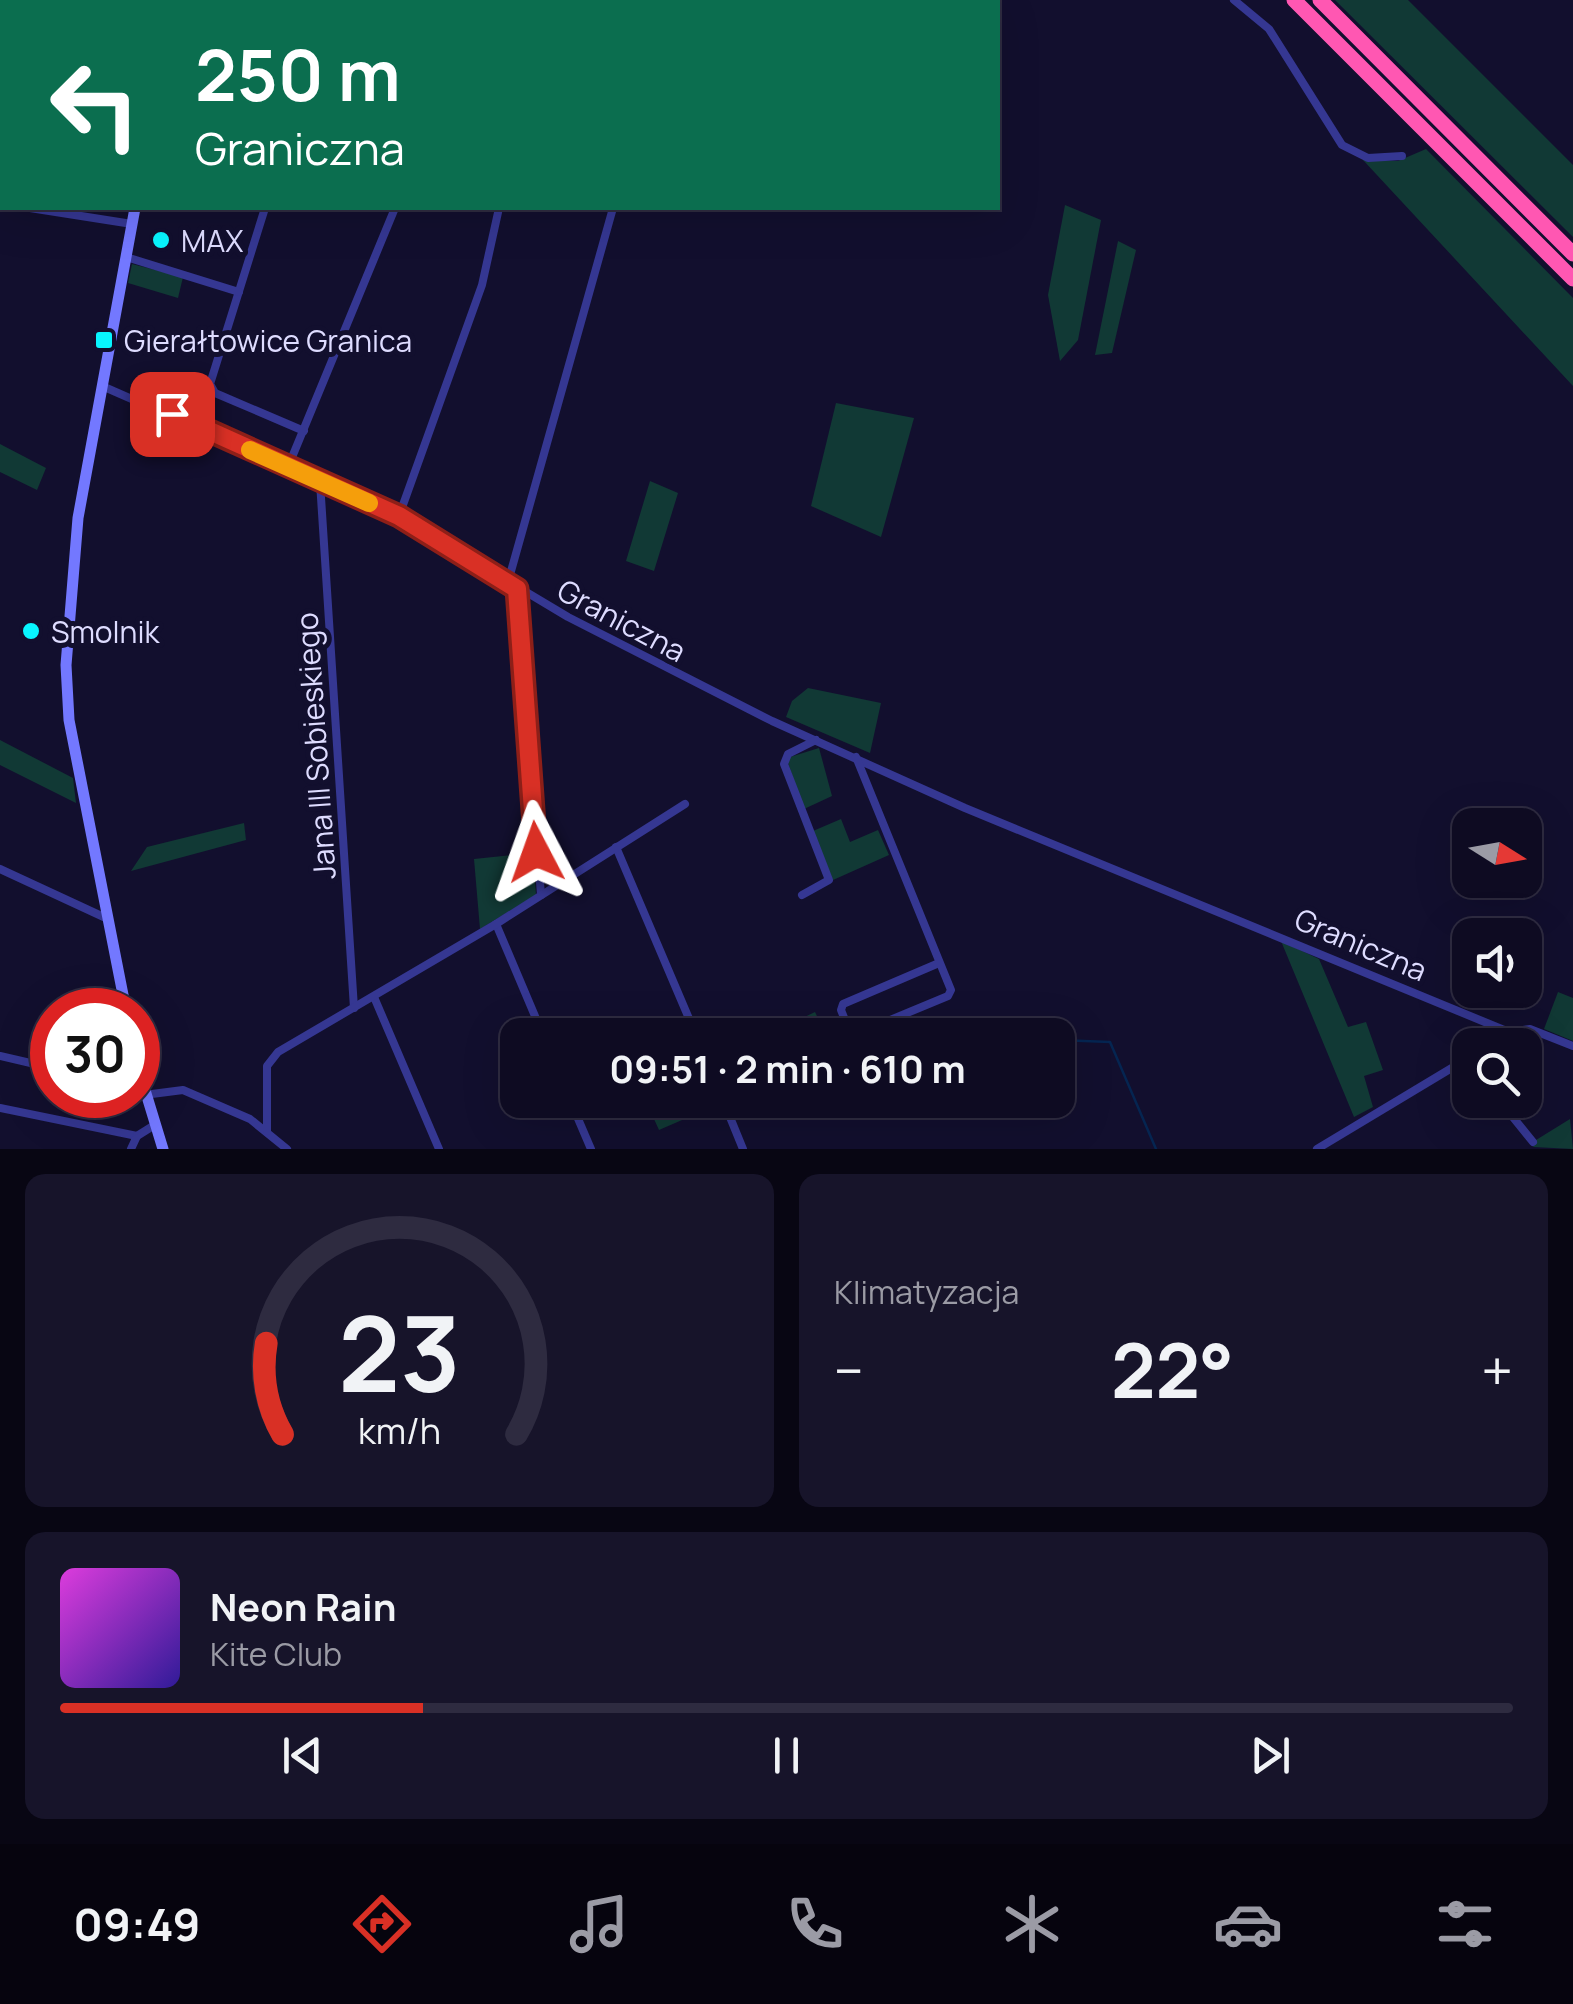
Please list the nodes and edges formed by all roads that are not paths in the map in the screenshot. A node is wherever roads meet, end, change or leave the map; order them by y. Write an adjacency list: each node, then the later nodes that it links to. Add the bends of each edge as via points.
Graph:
1 (1234, 0): 4 (street, via 1269,29 1342,145 1368,158)
2 (1320, 0): 12 (highway)
3 (1295, 2): 14 (highway)
4 (1402, 156)
5 (43, 210): 11 (street)
6 (135, 210): 11 (main road)
7 (264, 210): 15 (street)
8 (393, 210): 17 (street)
9 (499, 210): 20 (street, via 482,285)
10 (612, 210): 21 (street)
11 (132, 224): 13 (main road)
12 (1573, 254)
13 (126, 258): 15 (street); 16 (main road)
14 (1573, 279)
15 (239, 292): 17 (street, via 211,387)
16 (102, 387): 18 (street, Graniczna); 30 (main road, via 78,518 66,665 68,720)
17 (304, 430): 18 (street)
18 (288, 468): 19 (street, Graniczna)
19 (320, 482): 20 (street, Graniczna); 35 (street, Jana III Sobieskiego)
20 (399, 516): 21 (street, Graniczna)
21 (508, 582): 22 (street, Graniczna)
22 (517, 589): 23 (street, Graniczna); 28 (street)
23 (816, 740): 24 (street, Graniczna); 29 (street, via 788,754 784,764 829,880)
24 (856, 757): 32 (street); 40 (street, Graniczna)
25 (685, 804): 26 (street)
26 (616, 847): 28 (street); 37 (street)
27 (0, 869): 30 (street)
28 (540, 895): 31 (street)
29 (802, 895)
30 (108, 919): 33 (main road)
31 (496, 924): 34 (street); 36 (street)
32 (939, 962): 38 (street, via 843,1004); 39 (street, via 948,996)
33 (122, 988)
34 (374, 997): 35 (street); 59 (street)
35 (354, 1008): 53 (street, via 270,1060)
36 (536, 1018)
37 (689, 1018)
38 (844, 1018)
39 (894, 1018)
40 (1500, 1028)
41 (1542, 1034): 42 (street, Graniczna)
42 (1573, 1046)
43 (0, 1056): 44 (street)
44 (30, 1063)
45 (1452, 1070): 62 (street)
46 (160, 1089): 53 (street, via 183,1090)
47 (0, 1108): 54 (street)
48 (150, 1118): 52 (main road)
49 (578, 1118): 60 (street)
50 (730, 1118): 61 (street)
51 (1514, 1118): 55 (street)
52 (153, 1126): 54 (street); 57 (main road)
53 (267, 1131): 58 (street)
54 (137, 1136): 56 (street)
55 (1533, 1142)
56 (131, 1149)
57 (162, 1149)
58 (288, 1149)
59 (439, 1149)
60 (591, 1149)
61 (743, 1149)
62 (1317, 1149)

